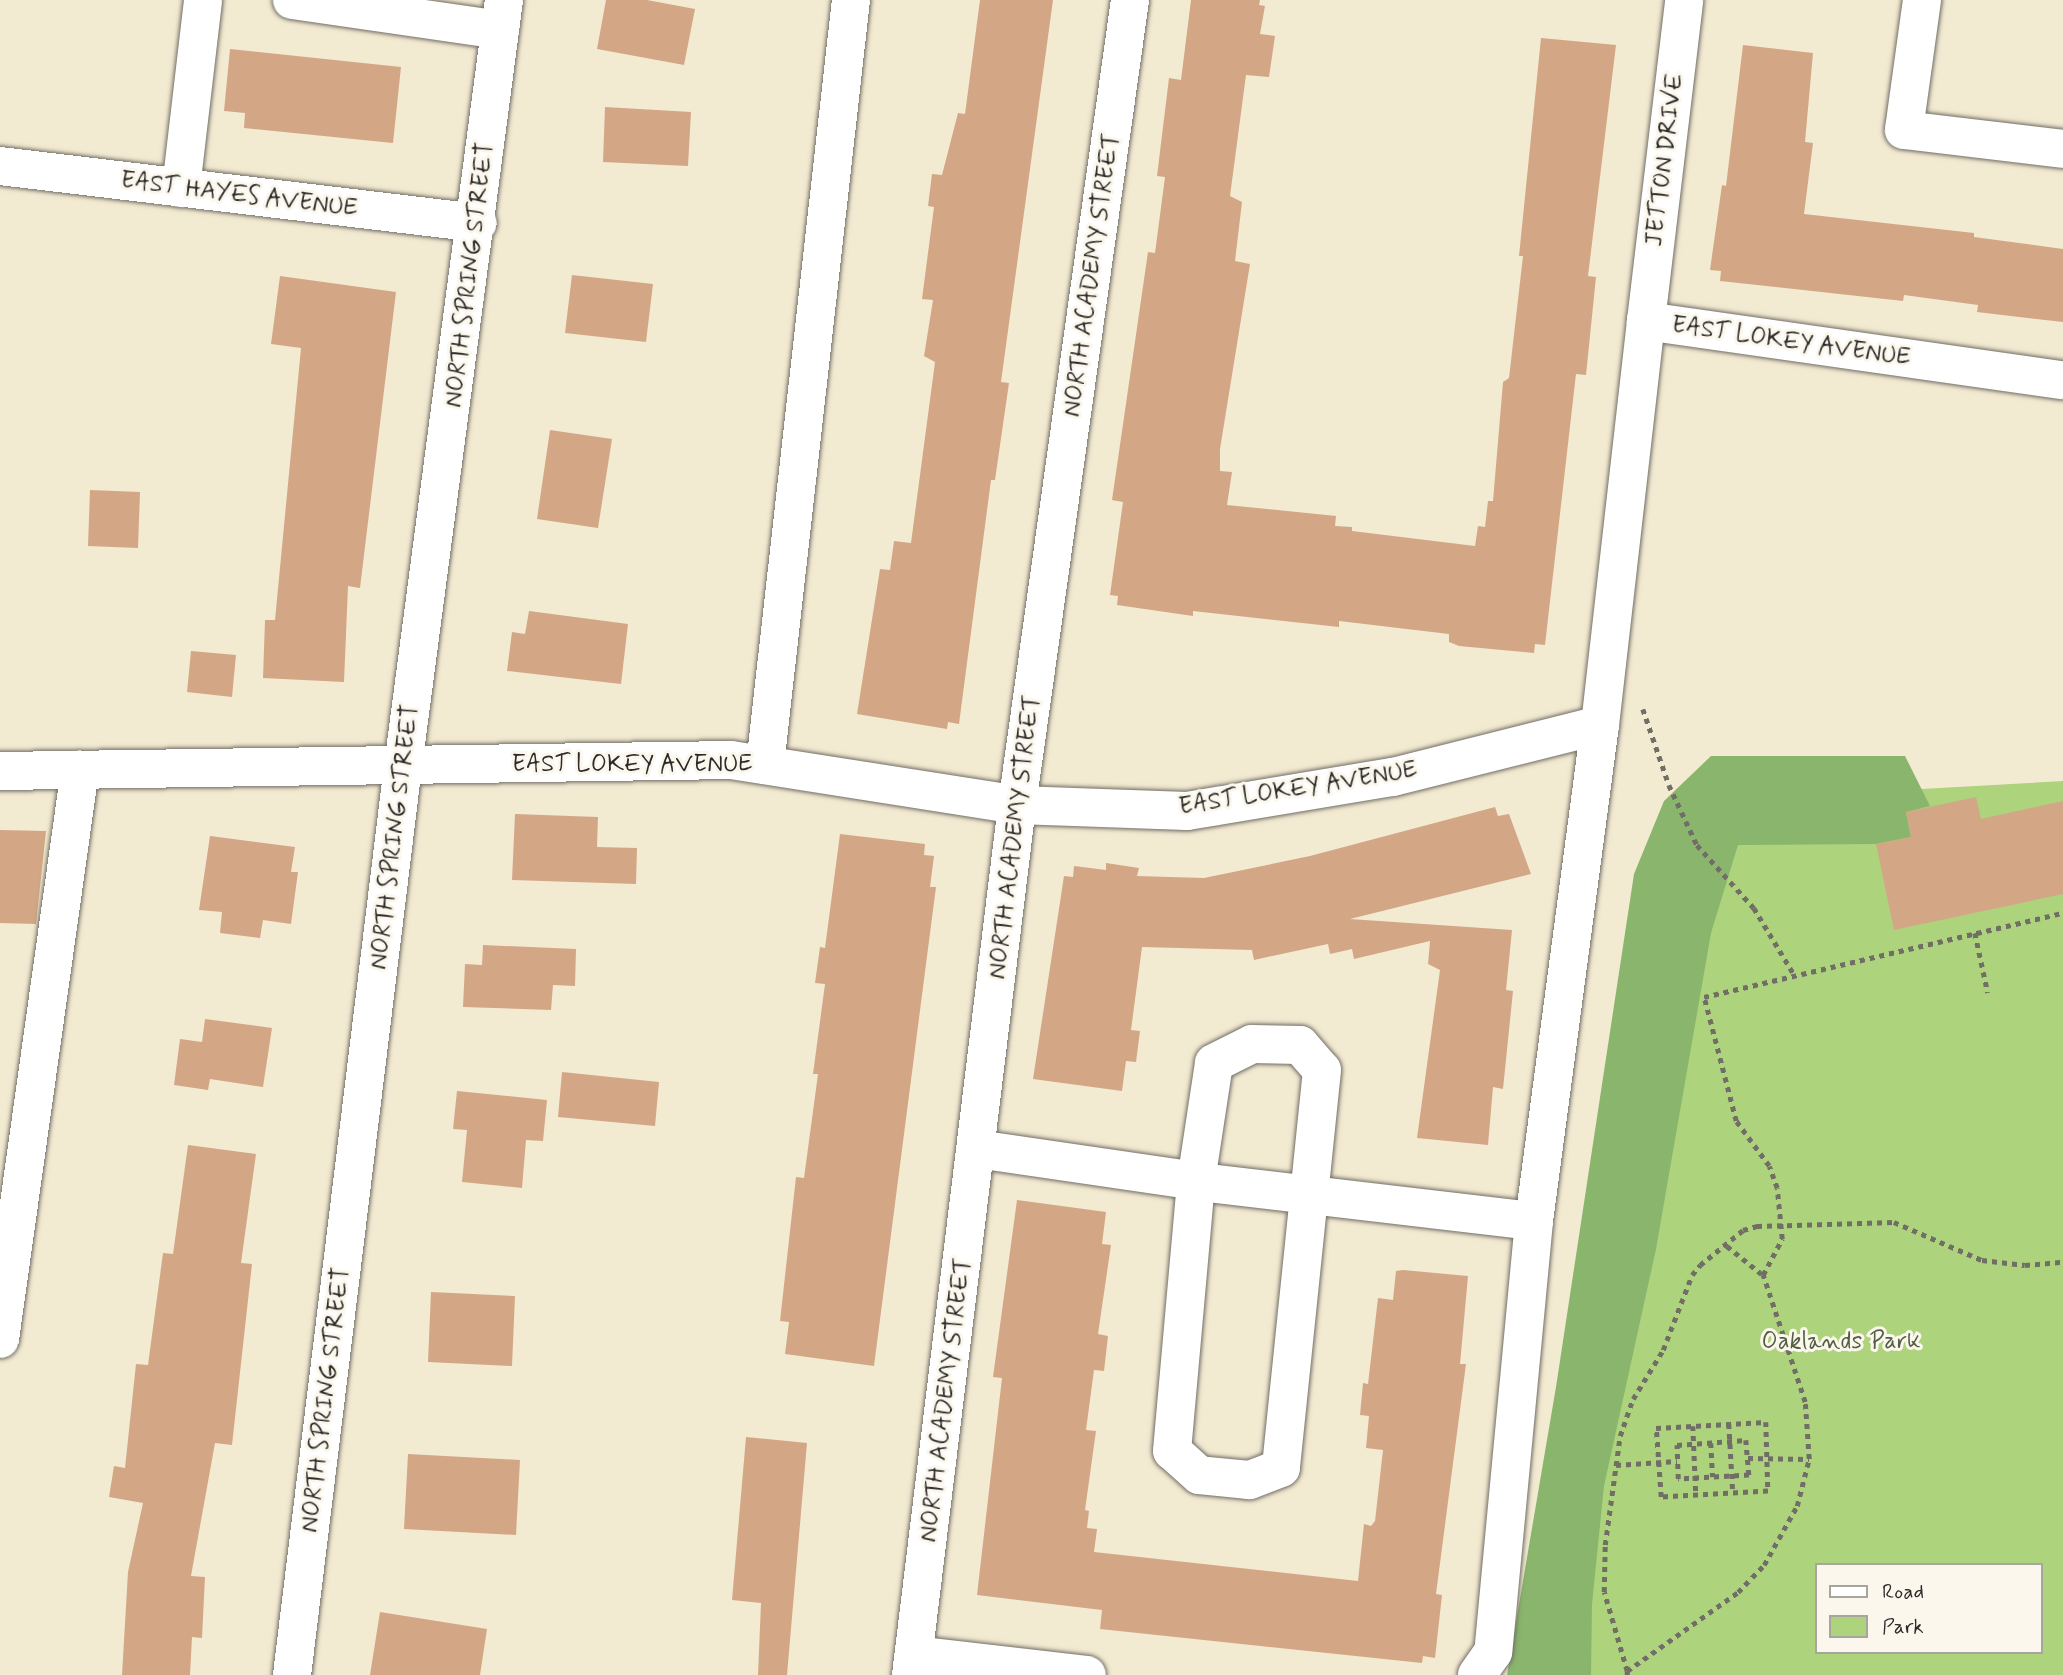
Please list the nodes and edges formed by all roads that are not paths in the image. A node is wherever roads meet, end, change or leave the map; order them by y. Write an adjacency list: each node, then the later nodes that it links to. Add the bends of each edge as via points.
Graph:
1 (203, 0): 10 (street)
2 (292, 0): 7 (street)
3 (850, 0): 15 (street)
4 (1130, 0): 19 (street, NORTH ACADEMY STREET)
5 (1684, 0): 12 (street, JETTON DRIVE)
6 (1917, 0): 8 (street, via 1904,130)
7 (502, 15): 11 (street, NORTH SPRING STREET)
8 (2063, 149)
9 (0, 166): 10 (street, EAST HAYES AVENUE)
10 (181, 188): 11 (street, EAST HAYES AVENUE)
11 (478, 223): 16 (street, NORTH SPRING STREET)
12 (1646, 321): 13 (street, EAST LOKEY AVENUE); 14 (street, EAST LOKEY AVENUE)
13 (2063, 380)
14 (1600, 725): 19 (street, EAST LOKEY AVENUE, via 1393,777 1187,811); 23 (street)
15 (765, 765): 16 (street, EAST LOKEY AVENUE, via 731,760); 19 (street, EAST LOKEY AVENUE)
16 (403, 766): 17 (street, EAST LOKEY AVENUE); 26 (street, NORTH SPRING STREET)
17 (80, 770): 18 (street, EAST LOKEY AVENUE); 24 (street)
18 (0, 771)
19 (1017, 805): 20 (street, NORTH ACADEMY STREET)
20 (977, 1149): 21 (street); 25 (street, NORTH ACADEMY STREET)
21 (1196, 1181): 22 (street); 22 (street, via 1213,1063 1252,1044 1300,1045 1322,1070); 22 (street, via 1172,1451 1199,1475 1249,1480 1281,1468)
22 (1311, 1195): 23 (street)
23 (1534, 1220): 28 (street, via 1493,1652)
24 (0, 1339)
25 (912, 1665): 27 (street)
26 (292, 1675)
27 (1087, 1675)
28 (1477, 1675)

